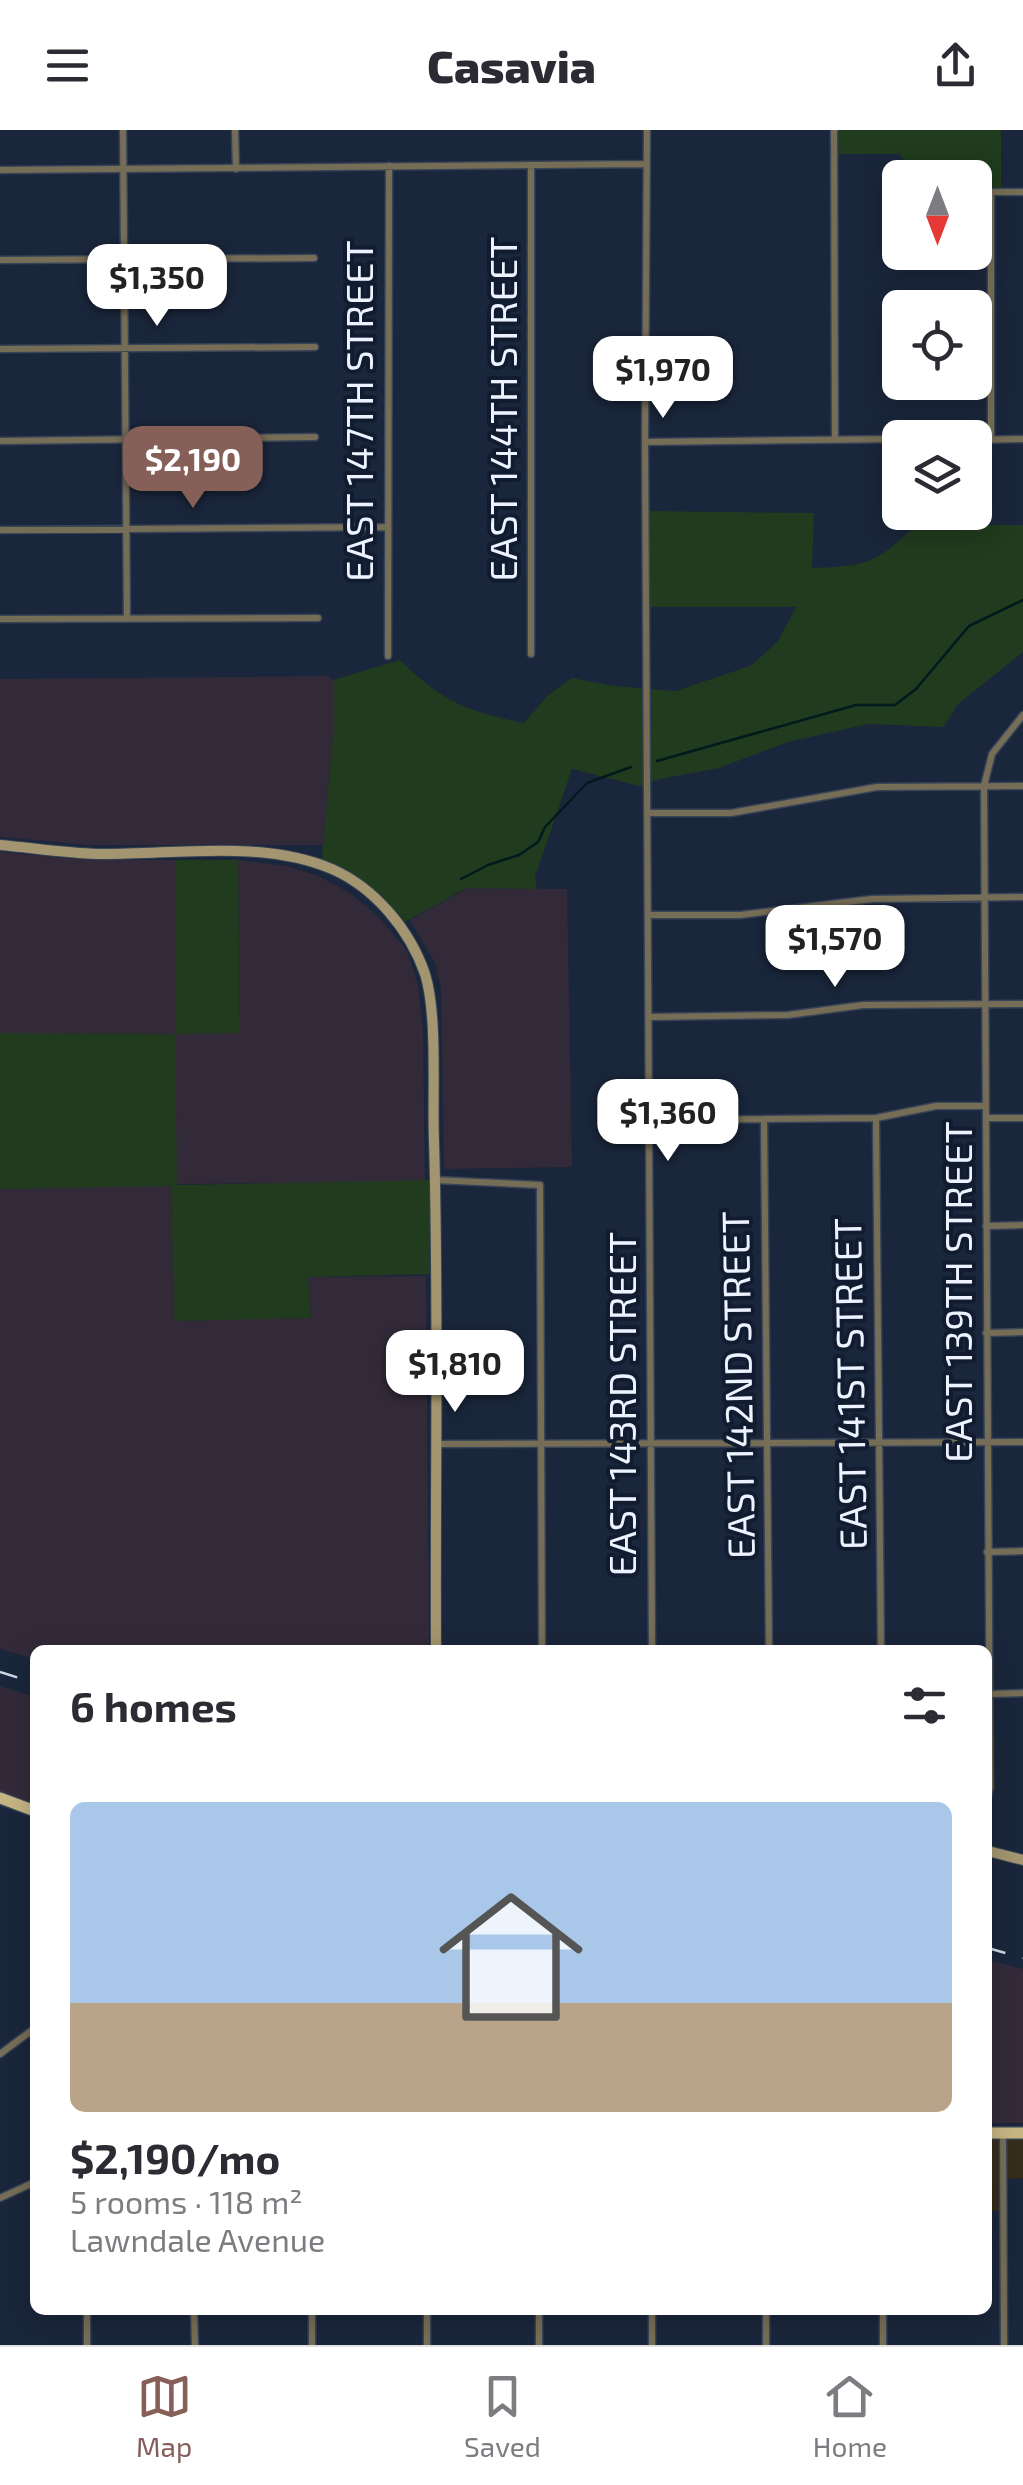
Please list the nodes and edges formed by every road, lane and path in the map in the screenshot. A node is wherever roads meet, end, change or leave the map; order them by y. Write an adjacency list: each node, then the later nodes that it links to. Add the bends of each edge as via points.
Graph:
1 (123, 130): 10 (street)
2 (236, 130): 8 (street)
3 (648, 130): 5 (street, EAST 143RD STREET)
4 (834, 130): 24 (street)
5 (647, 164): 6 (street); 28 (street, EAST 143RD STREET)
6 (531, 165): 7 (street); 35 (street, EAST 144TH STREET)
7 (389, 166): 8 (street); 29 (street, EAST 147TH STREET)
8 (236, 169): 10 (street)
9 (0, 170): 10 (street)
10 (123, 170): 15 (street)
11 (992, 192): 12 (street)
12 (1023, 192)
13 (314, 258): 15 (street)
14 (0, 260): 15 (street)
15 (125, 260): 18 (street)
16 (991, 270): 20 (street)
17 (315, 347): 18 (street)
18 (124, 348): 19 (street); 23 (street)
19 (0, 350)
20 (991, 420)
21 (315, 437): 23 (street)
22 (1023, 439): 26 (street)
23 (126, 440): 27 (street); 31 (street)
24 (836, 440): 25 (street); 28 (street)
25 (882, 440)
26 (992, 440)
27 (0, 441)
28 (645, 442): 40 (street, EAST 143RD STREET)
29 (387, 528): 31 (street); 36 (street, EAST 147TH STREET)
30 (0, 530): 31 (street)
31 (126, 530): 34 (street)
32 (318, 618): 34 (street)
33 (0, 620): 34 (street)
34 (127, 620)
35 (531, 654)
36 (388, 656)
37 (1023, 716): 38 (street, via 992,754)
38 (984, 786): 39 (street); 40 (street, via 877,788 758,810); 43 (street, EAST 139TH STREET)
39 (1023, 786)
40 (648, 813): 44 (street, EAST 143RD STREET)
41 (0, 845): 54 (street, via 96,854 263,853 332,869 373,896 396,919 425,975)
42 (1023, 897): 43 (street)
43 (984, 898): 44 (street); 46 (street, EAST 139TH STREET)
44 (648, 915): 47 (street, EAST 143RD STREET)
45 (1023, 1004): 46 (street)
46 (984, 1005): 47 (street); 48 (street, EAST 139TH STREET)
47 (648, 1017): 53 (street, EAST 143RD STREET)
48 (986, 1106): 49 (street, via 936,1106); 50 (street, EAST 139TH STREET)
49 (876, 1118): 52 (street); 59 (street, EAST 141ST STREET)
50 (986, 1118): 51 (street); 56 (street, EAST 139TH STREET)
51 (1023, 1118)
52 (764, 1119): 53 (street); 63 (street, EAST 142ND STREET)
53 (649, 1120): 62 (street, EAST 143RD STREET)
54 (435, 1180): 61 (street, via 540,1185); 65 (street)
55 (1023, 1225): 56 (street)
56 (986, 1226): 58 (street, EAST 139TH STREET)
57 (1023, 1332): 58 (street)
58 (986, 1333): 64 (street, EAST 139TH STREET)
59 (880, 1441): 63 (street); 64 (street); 72 (street, EAST 141ST STREET)
60 (1023, 1442): 64 (street)
61 (542, 1443): 62 (street); 65 (street); 69 (street)
62 (651, 1443): 63 (street); 70 (street, EAST 143RD STREET)
63 (768, 1443): 71 (street, EAST 142ND STREET)
64 (987, 1443): 67 (street, EAST 139TH STREET)
65 (435, 1444): 68 (street)
66 (1023, 1551): 67 (street)
67 (987, 1552): 73 (street, EAST 139TH STREET)
68 (436, 1645)
69 (542, 1645)
70 (652, 1645)
71 (769, 1645)
72 (881, 1645)
73 (988, 1645)
74 (992, 1694): 75 (street)
75 (1023, 1694)
76 (0, 1798): 77 (main road)
77 (30, 1809)
78 (992, 1851): 79 (street)
79 (1023, 1860)
80 (30, 2032): 81 (street)
81 (0, 2054)
82 (992, 2133): 83 (main road)
83 (1002, 2133): 84 (main road); 103 (street)
84 (1023, 2133)
85 (30, 2184): 86 (street)
86 (0, 2198)
87 (88, 2315): 95 (street)
88 (194, 2315): 96 (street)
89 (312, 2315): 97 (street)
90 (427, 2315): 98 (street)
91 (539, 2315): 99 (street)
92 (652, 2315): 100 (street)
93 (766, 2315): 101 (street)
94 (883, 2315): 102 (street)
95 (87, 2345)
96 (194, 2345)
97 (312, 2345)
98 (427, 2345)
99 (540, 2345)
100 (652, 2345)
101 (766, 2345)
102 (883, 2345)
103 (1004, 2345)

